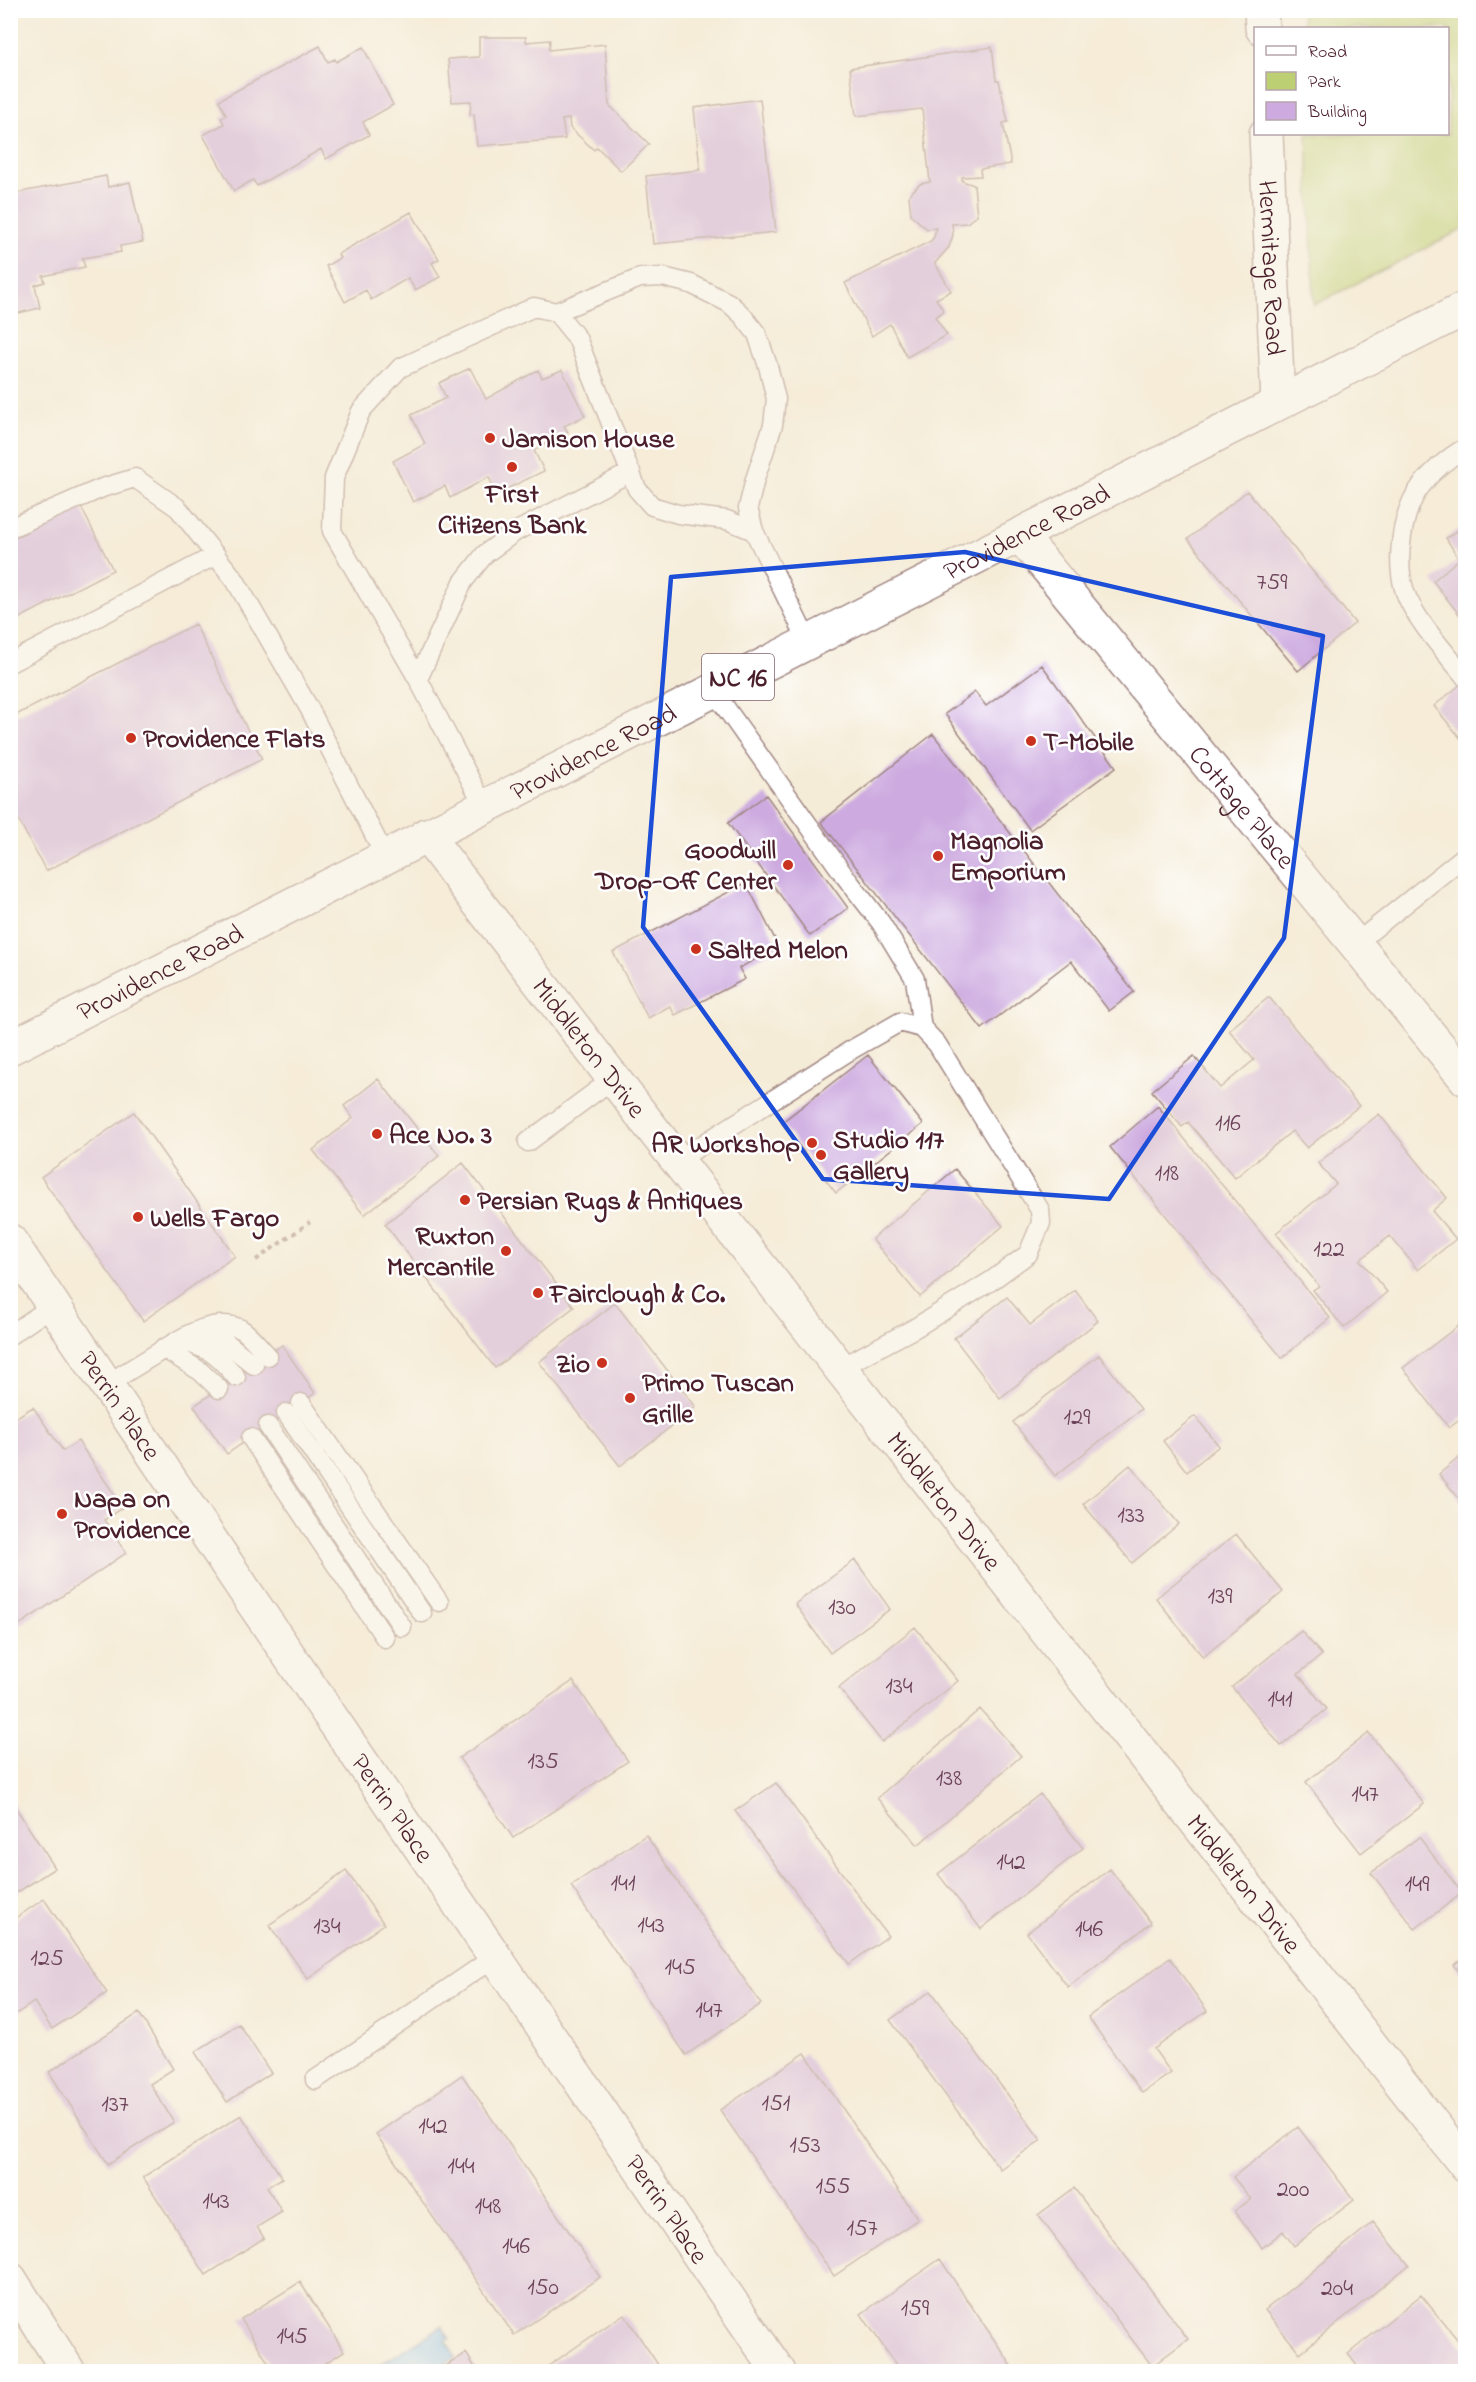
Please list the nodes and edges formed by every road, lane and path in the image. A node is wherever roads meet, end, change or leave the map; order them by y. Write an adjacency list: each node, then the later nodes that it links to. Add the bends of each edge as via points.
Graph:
1 (1261, 10): 2 (street)
2 (1262, 27)
3 (1266, 135): 6 (street, Hermitage Road)
4 (1466, 308): 6 (street, Providence Road / NC 16)
5 (556, 312): 8 (lane, via 577,338); 10 (lane, via 640,278 663,277 691,284 729,303 742,315 757,334 776,399 773,425 748,508); 16 (lane, via 534,308 400,368 361,411 334,478 332,531)
6 (1278, 402): 11 (street, Providence Road / NC 16)
7 (1466, 447): 15 (lane, via 1442,463 1419,488 1405,519 1398,564 1406,593 1424,624)
8 (631, 472): 10 (lane, via 652,506 678,514 727,520); 16 (lane, via 515,532 486,554 463,582)
9 (10, 528): 12 (lane, via 135,478 178,508)
10 (754, 531): 13 (lane)
11 (1020, 535): 13 (street, Providence Road / NC 16); 22 (street, Cottage Place)
12 (216, 555): 14 (lane); 21 (lane, via 235,580 309,708)
13 (808, 642): 17 (street, Providence Road / NC 16)
14 (10, 663)
15 (1466, 678)
16 (418, 679): 18 (lane)
17 (713, 690): 18 (street, Providence Road / NC 16); 23 (lane, via 881,923 915,980)
18 (484, 806): 19 (street, Providence Road / NC 16)
19 (426, 835): 21 (street, Providence Road / NC 16); 25 (street, Middleton Drive)
20 (1466, 855): 22 (lane)
21 (385, 856): 24 (street, Providence Road / NC 16)
22 (1355, 944): 26 (street, Cottage Place)
23 (922, 1028): 28 (lane, via 900,1022); 36 (lane, via 937,1044 1040,1210 1041,1223 1028,1254 1009,1268 915,1328)
24 (10, 1048)
25 (614, 1078): 27 (lane); 28 (street, Middleton Drive)
26 (1466, 1079)
27 (528, 1142)
28 (678, 1160): 36 (street, Middleton Drive)
29 (310, 1222): 31 (path)
30 (10, 1240): 32 (street, Perrin Place)
31 (256, 1260)
32 (54, 1305): 33 (lane); 38 (street, Perrin Place)
33 (10, 1335)
34 (170, 1344): 35 (lane, via 194,1331 217,1335); 37 (lane, via 198,1345 219,1356); 38 (lane); 39 (lane)
35 (261, 1360)
36 (840, 1368): 48 (street, Middleton Drive)
37 (236, 1377)
38 (107, 1384): 46 (street, Perrin Place)
39 (219, 1389)
40 (268, 1426): 44 (lane)
41 (251, 1438): 45 (lane)
42 (440, 1602): 43 (lane, via 294,1408)
43 (422, 1613)
44 (402, 1627)
45 (385, 1638)
46 (496, 1956): 47 (lane); 51 (street, Perrin Place)
47 (315, 2080)
48 (1466, 2166)
49 (10, 2279): 50 (street)
50 (69, 2372)
51 (779, 2372)

